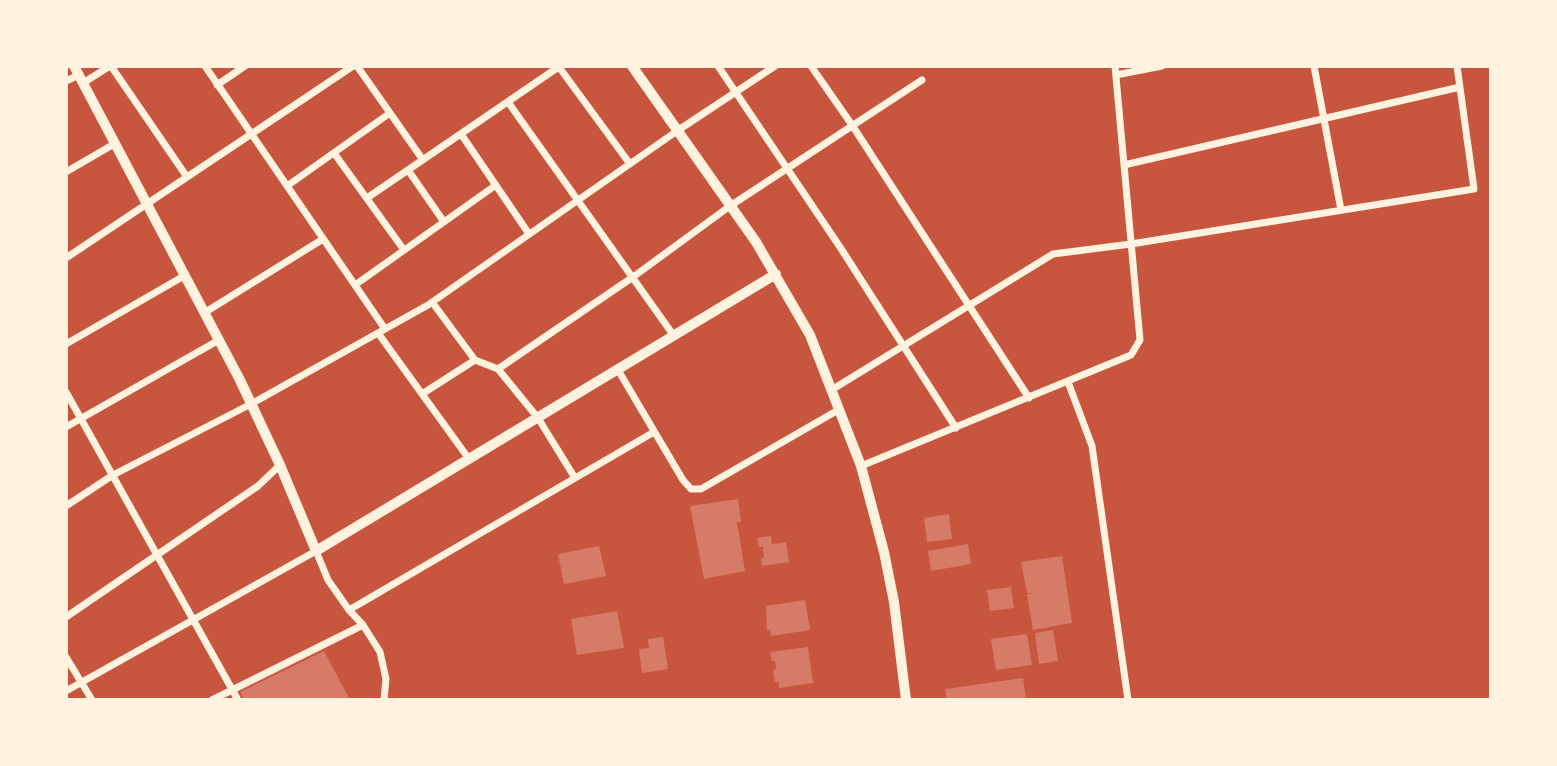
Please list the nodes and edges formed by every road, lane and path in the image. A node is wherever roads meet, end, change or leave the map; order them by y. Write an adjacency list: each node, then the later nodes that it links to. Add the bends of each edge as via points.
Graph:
1 (110, 66): 14 (street); 35 (street)
2 (205, 66): 17 (street)
3 (245, 66): 17 (street)
4 (355, 66): 21 (street); 25 (street)
5 (632, 66): 24 (street)
6 (718, 66): 19 (street)
7 (775, 66): 19 (street)
8 (811, 66): 23 (street)
9 (1162, 66): 13 (street)
10 (1314, 66): 22 (street)
11 (1457, 66): 18 (street)
12 (559, 67): 20 (street); 30 (street)
13 (1116, 71): 31 (street)
14 (79, 75): 16 (street); 27 (street)
15 (922, 80): 23 (street)
16 (66, 81)
17 (217, 85): 25 (street)
18 (1460, 88): 22 (street); 42 (street, via 1474,189)
19 (734, 92): 24 (street); 32 (street)
20 (508, 102): 26 (street); 39 (street)
21 (390, 113): 28 (street); 29 (street)
22 (1325, 118): 31 (street); 42 (street)
23 (852, 125): 32 (street); 54 (street)
24 (677, 131): 30 (street); 41 (street)
25 (251, 134): 35 (street); 37 (street)
26 (461, 134): 29 (street); 36 (street)
27 (114, 144): 34 (street); 40 (street)
28 (334, 153): 37 (street); 38 (street)
29 (423, 160): 33 (street)
30 (630, 164): 39 (street)
31 (1124, 164): 46 (street)
32 (787, 169): 41 (street); 60 (street)
33 (408, 170): 38 (street); 43 (street)
34 (66, 172)
35 (187, 177): 40 (street)
36 (496, 185): 43 (street); 44 (street)
37 (287, 186): 45 (street)
38 (367, 198): 47 (street)
39 (578, 201): 44 (street); 51 (street)
40 (146, 204): 48 (street); 50 (street)
41 (730, 206): 49 (street); 51 (street)
42 (1341, 211): 46 (street)
43 (444, 222): 47 (street)
44 (529, 234): 53 (street)
45 (323, 239): 52 (street); 55 (street)
46 (1131, 244): 54 (street, via 1053,254); 64 (street, via 1140,340 1131,355)
47 (404, 250): 52 (street)
48 (66, 258)
49 (776, 274): 57 (street); 65 (street)
50 (184, 276): 55 (street); 59 (street)
51 (633, 277): 57 (street); 62 (street)
52 (355, 285): 56 (street)
53 (432, 302): 56 (street); 61 (street)
54 (971, 306): 60 (street); 68 (street)
55 (204, 313): 58 (street)
56 (381, 331): 67 (street); 69 (street)
57 (674, 336): 63 (street)
58 (219, 340): 69 (street); 71 (street)
59 (66, 344)
60 (903, 346): 65 (street); 74 (street)
61 (475, 360): 62 (street); 67 (street)
62 (498, 369): 72 (street)
63 (618, 370): 72 (street); 75 (street)
64 (1068, 382): 68 (street); 97 (street, via 1093,446)
65 (833, 389): 70 (street)
66 (66, 392): 71 (street)
67 (422, 394): 76 (street)
68 (1029, 398): 74 (street)
69 (251, 404): 77 (street); 79 (street)
70 (840, 409): 75 (street, via 701,489 691,489 683,480); 78 (street)
71 (82, 418): 73 (street); 79 (street)
72 (538, 418): 76 (street); 80 (street)
73 (66, 427)
74 (956, 428): 78 (street)
75 (654, 432): 80 (street)
76 (469, 459): 82 (street)
77 (281, 466): 82 (street); 83 (street)
78 (861, 466): 96 (street, via 894,602)
79 (113, 475): 81 (street); 83 (street)
80 (575, 478): 84 (street)
81 (66, 506)
82 (316, 551): 84 (street, via 328,580); 86 (street)
83 (158, 555): 85 (street); 86 (street)
84 (349, 610): 87 (street)
85 (66, 617)
86 (193, 619): 89 (street); 90 (street)
87 (363, 625): 90 (street); 95 (street, via 380,652 386,679)
88 (66, 657): 89 (street)
89 (83, 681): 91 (street); 92 (street)
90 (233, 689): 93 (street); 94 (street)
91 (66, 691)
92 (92, 699)
93 (212, 699)
94 (238, 699)
95 (384, 699)
96 (906, 699)
97 (1128, 699)

